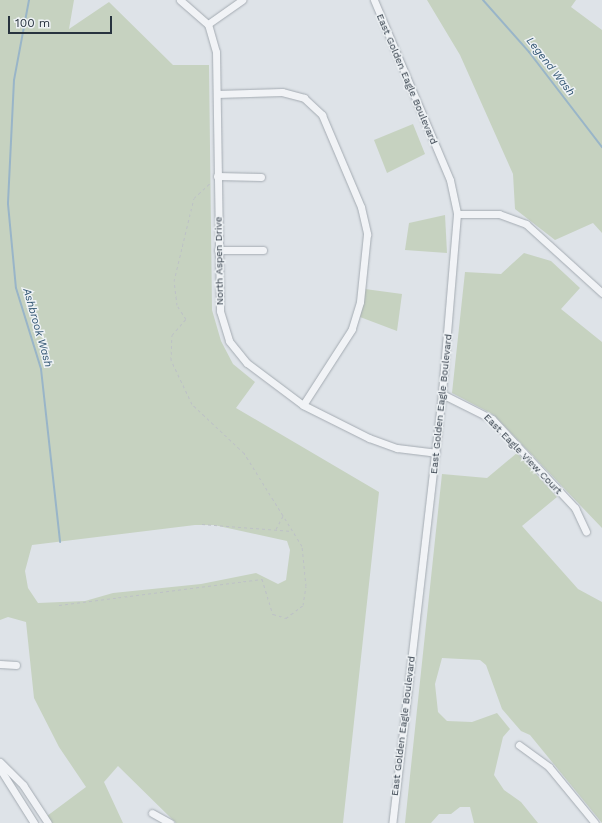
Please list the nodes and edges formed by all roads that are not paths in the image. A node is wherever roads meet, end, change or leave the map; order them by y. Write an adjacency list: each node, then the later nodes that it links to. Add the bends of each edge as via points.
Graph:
1 (180, 0): 4 (street)
2 (242, 0): 4 (street)
3 (374, 0): 8 (street, East Golden Eagle Boulevard, via 450,180)
4 (208, 24): 5 (street, North Aspen Drive, via 216,52)
5 (217, 94): 6 (street, North Aspen Drive); 13 (street, via 282,92 304,98 322,115 361,207 367,234 360,302 354,322)
6 (217, 176): 7 (street); 9 (street, North Aspen Drive)
7 (261, 178)
8 (457, 214): 11 (street, via 499,214 526,224); 12 (street, East Golden Eagle Boulevard)
9 (218, 250): 10 (street); 13 (street, North Aspen Drive, via 220,311 229,341 247,363)
10 (263, 250)
11 (602, 293)
12 (442, 394): 14 (street, East Golden Eagle Boulevard); 15 (street, East Eagle View Court, via 492,419 575,508)
13 (303, 405): 14 (street, North Aspen Drive, via 376,441 397,448)
14 (436, 453): 25 (street, East Golden Eagle Boulevard)
15 (586, 532)
16 (0, 664): 17 (street)
17 (16, 665)
18 (519, 745): 26 (street, via 549,767)
19 (0, 762): 23 (street, via 22,785)
20 (0, 769): 22 (street)
21 (152, 813): 24 (street)
22 (34, 823)
23 (48, 823)
24 (170, 823)
25 (392, 823)
26 (595, 823)

